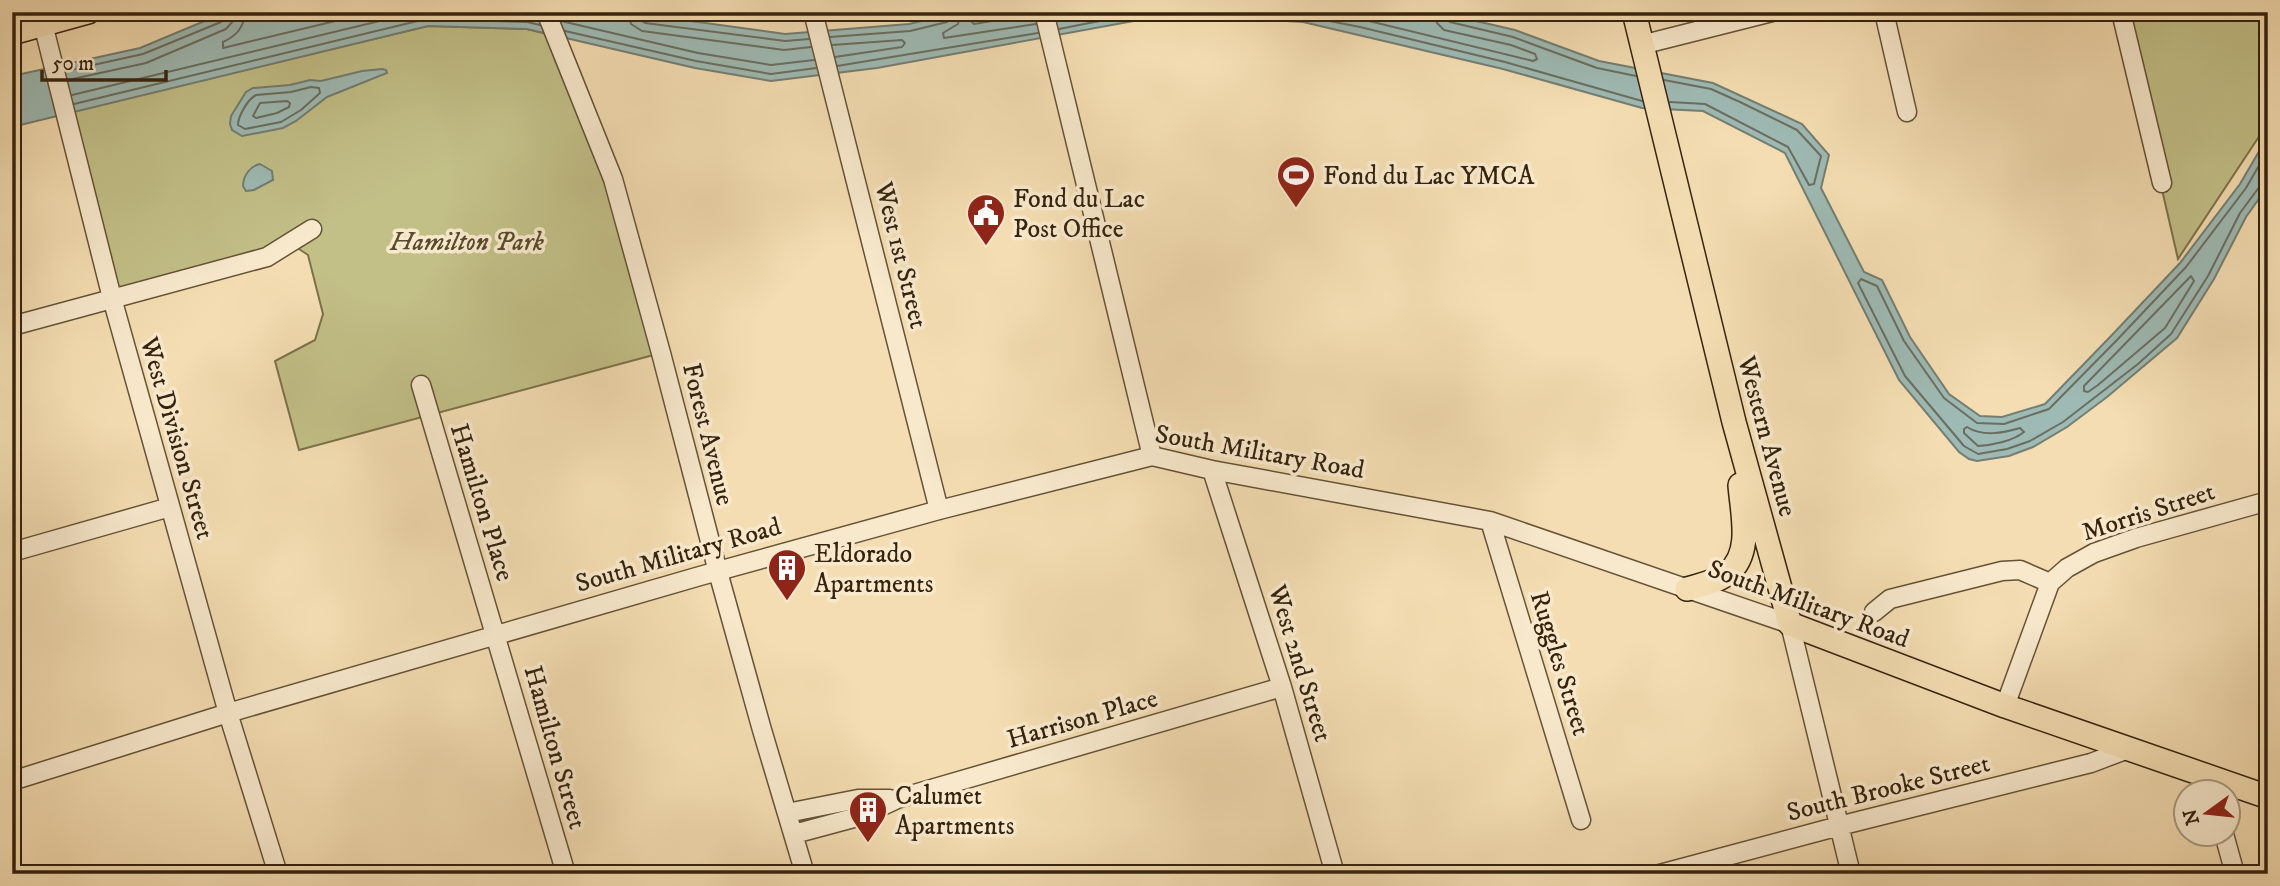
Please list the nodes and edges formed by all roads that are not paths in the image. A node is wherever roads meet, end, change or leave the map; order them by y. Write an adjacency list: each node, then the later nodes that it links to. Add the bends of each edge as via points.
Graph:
1 (88, 12): 8 (main road)
2 (545, 12): 26 (street, Forest Avenue, via 613,179)
3 (1044, 12): 19 (street)
4 (1634, 12): 11 (main road, Western Avenue)
5 (1772, 12): 11 (street)
6 (1884, 12): 12 (street)
7 (2121, 12): 13 (street)
8 (42, 18): 10 (main road); 15 (street, West Division Street)
9 (815, 19): 23 (street, West 1st Street)
10 (12, 33)
11 (1644, 53): 18 (main road, Western Avenue)
12 (1906, 112)
13 (2162, 183)
14 (312, 229): 15 (street, via 267,257)
15 (112, 298): 16 (street); 22 (street, West Division Street)
16 (12, 326)
17 (421, 385): 31 (street, Hamilton Place)
18 (1734, 422): 28 (main road, via 1745,538 1727,575); 30 (main road, Western Avenue)
19 (1152, 456): 20 (street, South Military Road); 23 (street, South Military Road)
20 (1212, 470): 24 (street, South Military Road); 32 (street, West 2nd Street)
21 (2268, 500): 27 (street, Morris Street, via 2109,547 2067,568)
22 (170, 507): 25 (street); 34 (street, West Division Street)
23 (939, 510): 26 (street, South Military Road)
24 (1490, 521): 28 (street, South Military Road); 42 (street, Ruggles Street)
25 (12, 552)
26 (718, 572): 31 (street, South Military Road); 41 (street, Forest Avenue)
27 (2050, 583): 29 (street, via 2020,570 2002,571 1890,599); 33 (street)
28 (1687, 589): 30 (street, South Military Road)
29 (1874, 612)
30 (1790, 624): 33 (main road, South Military Road); 43 (street, Western Avenue)
31 (496, 635): 34 (street, South Military Road); 47 (street, Hamilton Street)
32 (1282, 687): 40 (street, Harrison Place); 49 (street, West 2nd Street)
33 (2005, 706): 35 (main road, South Military Road)
34 (228, 713): 37 (street, South Military Road); 46 (street, West Division Street)
35 (2128, 749): 36 (main road, South Military Road); 43 (street, South Brooke Street, via 2091,763)
36 (2196, 778)
37 (12, 781)
38 (2242, 791): 39 (main road, South Military Road)
39 (2268, 797)
40 (897, 799): 41 (street, Harrison Place, via 858,799); 44 (street, Harrison Place, via 860,816)
41 (787, 813): 44 (street, Forest Avenue)
42 (1581, 820)
43 (1839, 826): 50 (street, South Brooke Street); 51 (street, Western Avenue)
44 (794, 834): 48 (street, Forest Avenue)
45 (2228, 848): 52 (street)
46 (278, 874)
47 (566, 874)
48 (805, 874)
49 (1335, 874)
50 (1660, 874)
51 (1851, 874)
52 (2235, 874)

